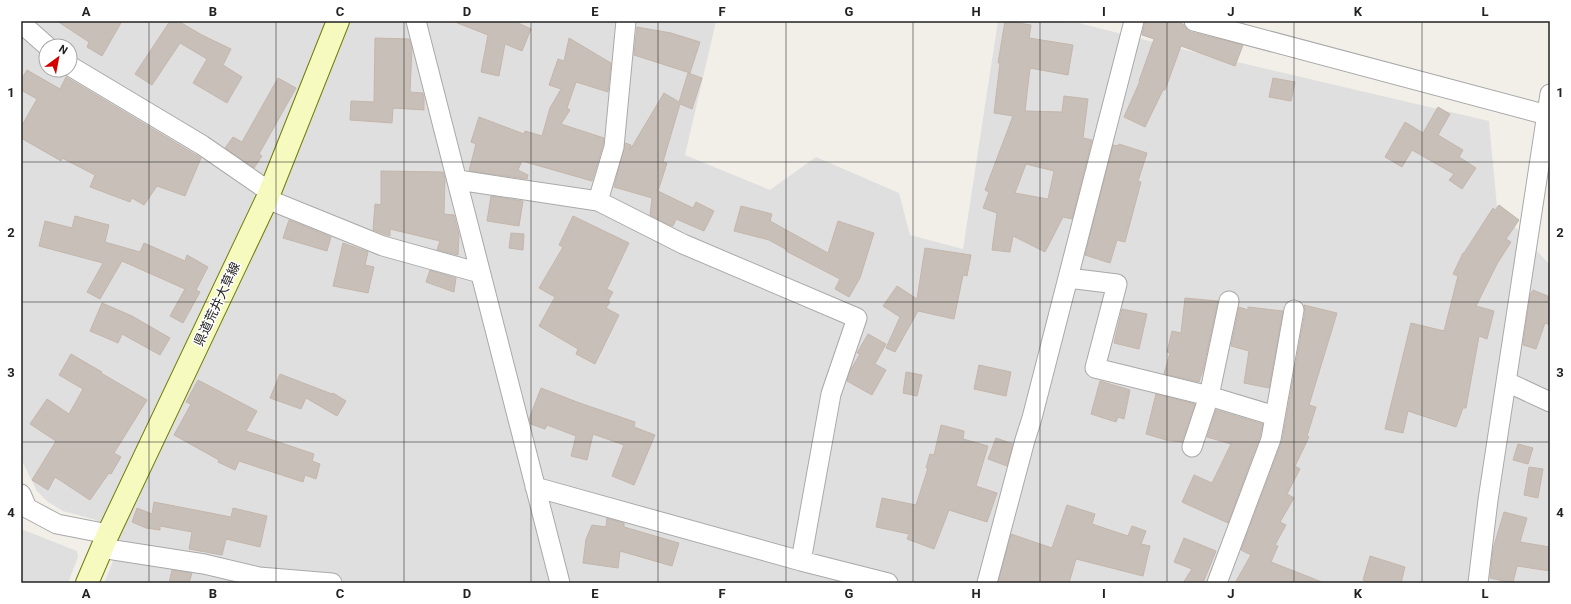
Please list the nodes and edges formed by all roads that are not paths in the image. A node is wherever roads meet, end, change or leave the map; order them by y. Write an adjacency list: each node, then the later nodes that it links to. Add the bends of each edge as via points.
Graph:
1 (338, 21): 12 (main road, 県道荒井大草線)
2 (416, 21): 11 (street)
3 (626, 21): 13 (street, via 614,147)
4 (1134, 21): 15 (street)
5 (1194, 21): 10 (street)
6 (21, 24): 7 (street)
7 (38, 38)
8 (78, 71): 12 (street, via 202,145)
9 (1550, 94): 10 (street)
10 (1547, 115): 18 (street)
11 (458, 180): 13 (street); 14 (street)
12 (268, 195): 14 (street, via 383,246); 25 (main road, 県道荒井大草線)
13 (598, 201): 26 (street, via 683,244 857,318 831,394)
14 (480, 274): 23 (street)
15 (1068, 278): 19 (street, via 1117,284 1096,368); 31 (street)
16 (1229, 301): 19 (street)
17 (1294, 310): 21 (street)
18 (1507, 382): 20 (street); 33 (street)
19 (1209, 396): 21 (street); 22 (street)
20 (1550, 402)
21 (1275, 416): 32 (street, via 1271,439)
22 (1192, 447)
23 (535, 487): 26 (street); 29 (street)
24 (21, 494): 25 (street, via 27,508 57,524)
25 (104, 541): 27 (main road, 県道荒井大草線); 28 (street, via 259,577)
26 (800, 561): 30 (street)
27 (87, 583)
28 (332, 583)
29 (560, 583)
30 (888, 583)
31 (987, 583)
32 (1217, 583)
33 (1478, 583)

